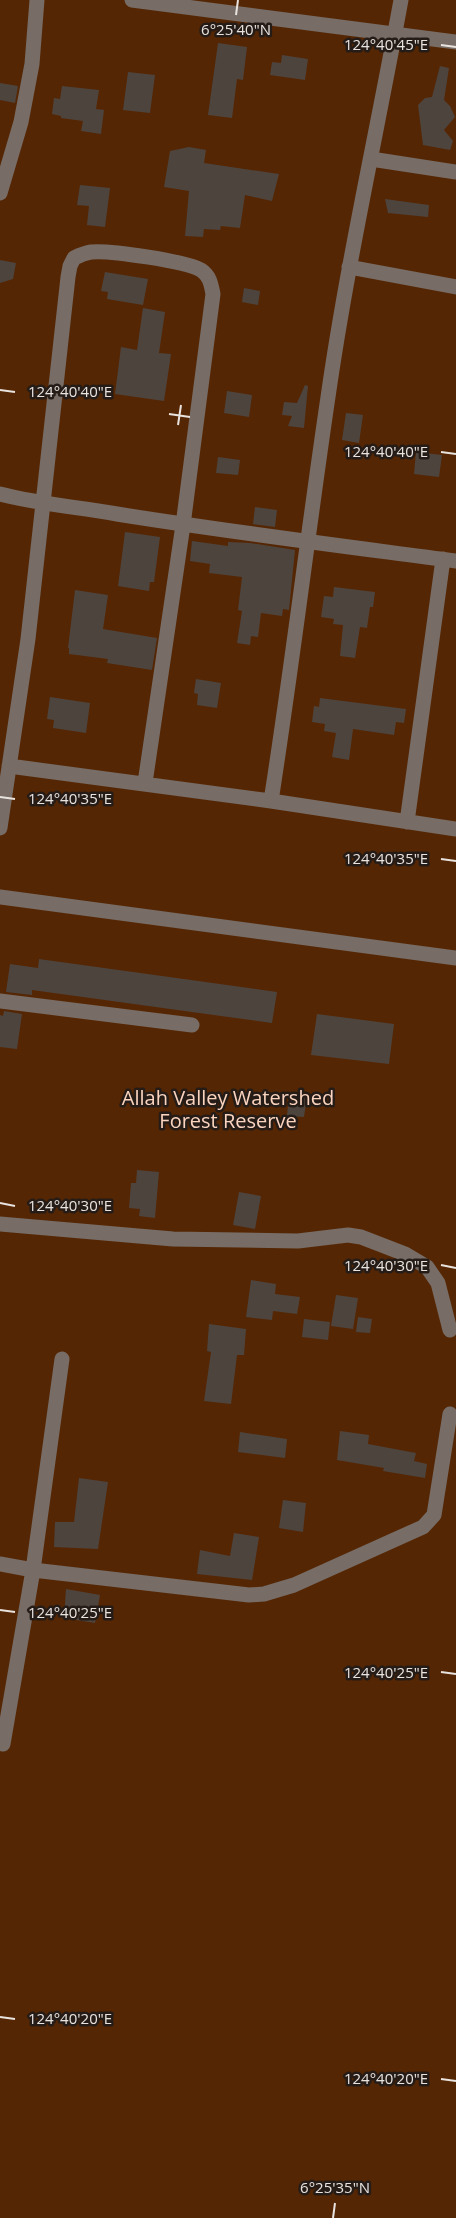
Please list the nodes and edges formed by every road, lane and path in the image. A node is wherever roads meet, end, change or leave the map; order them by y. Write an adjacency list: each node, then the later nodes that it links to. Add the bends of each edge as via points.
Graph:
1 (37, 0): 8 (street, via 32,64)
2 (132, 0): 4 (street)
3 (401, 0): 4 (street)
4 (395, 34): 5 (street); 6 (street)
5 (456, 42)
6 (371, 159): 7 (street); 9 (street)
7 (456, 172)
8 (0, 193)
9 (349, 267): 10 (street); 14 (street)
10 (456, 287)
11 (0, 495): 12 (street)
12 (42, 504): 13 (street); 13 (street, via 70,266 74,258 93,251 153,258 201,270 208,277 213,294); 16 (street)
13 (183, 525): 14 (street); 17 (street)
14 (309, 541): 15 (street); 18 (street)
15 (449, 560): 19 (street)
16 (9, 766): 17 (street); 20 (street)
17 (145, 783): 18 (street)
18 (271, 801): 19 (street)
19 (407, 822): 21 (street)
20 (0, 828)
21 (456, 829)
22 (0, 897): 23 (street)
23 (456, 958)
24 (0, 1001): 25 (street)
25 (192, 1025)
26 (0, 1224): 27 (street, via 196,1240 361,1237 427,1267 438,1283)
27 (450, 1330)
28 (62, 1359): 31 (street)
29 (450, 1414): 31 (street, via 431,1521 294,1586 249,1596)
30 (0, 1563): 31 (street)
31 (33, 1570): 32 (street)
32 (3, 1744)

